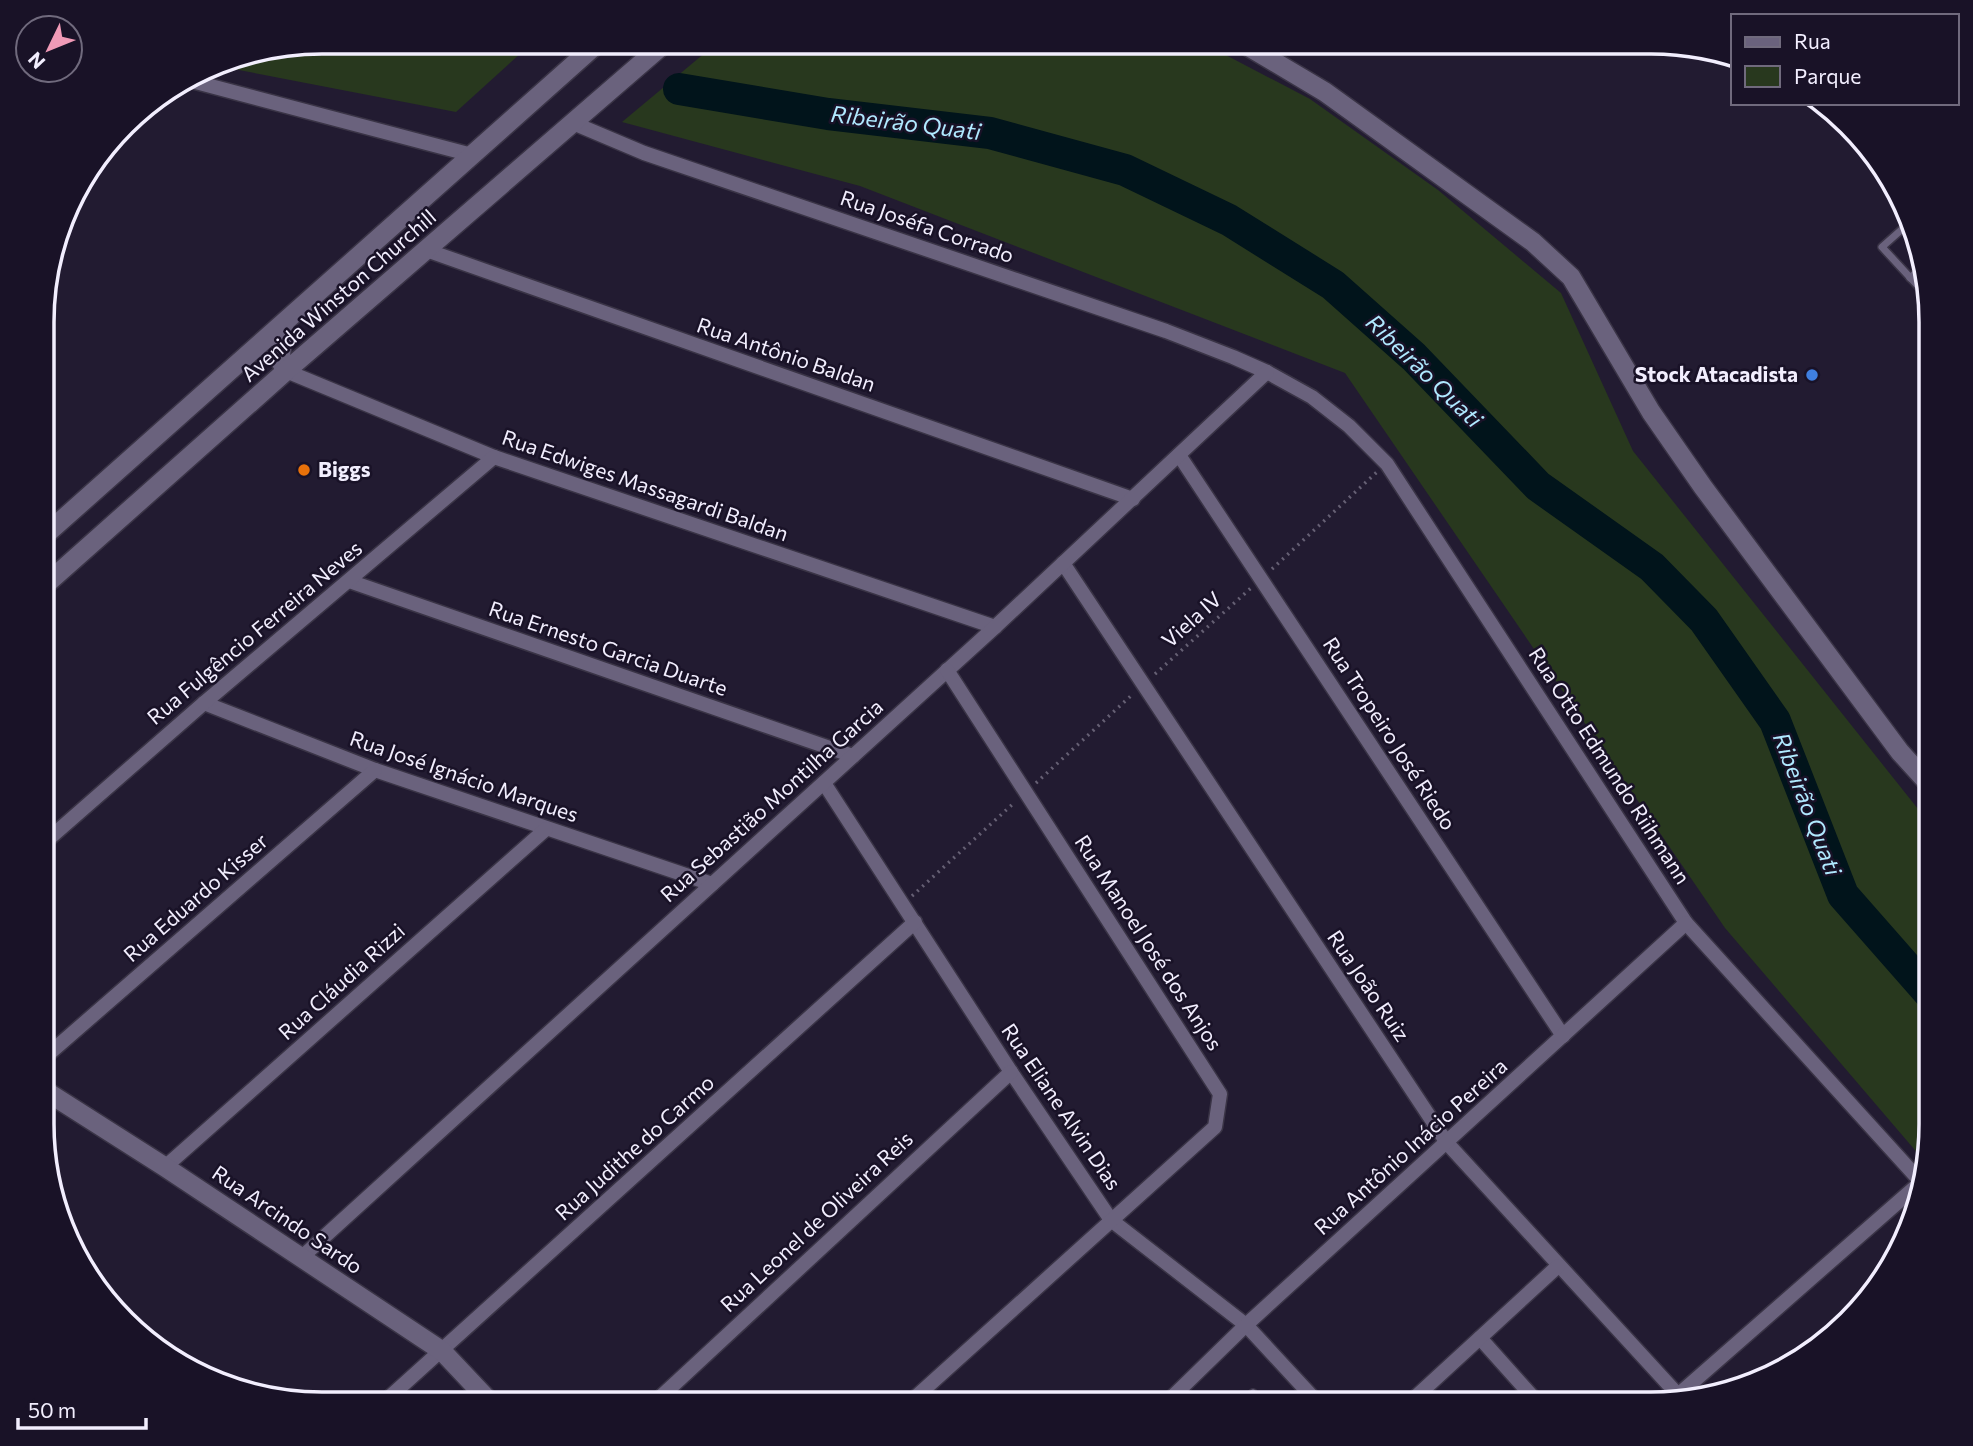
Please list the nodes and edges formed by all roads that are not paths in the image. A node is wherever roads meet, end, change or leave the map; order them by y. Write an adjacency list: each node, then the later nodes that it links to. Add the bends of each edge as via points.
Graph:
1 (586, 54): 6 (main road, Avenida Winston Churchill)
2 (652, 54): 5 (main road, Avenida Winston Churchill)
3 (1261, 54): 27 (main road, via 1347,107 1522,233 1571,277 1651,412)
4 (201, 83): 6 (street)
5 (573, 123): 8 (main road, Avenida Winston Churchill); 14 (street, Rua Joséfa Corrado, via 657,158 1166,331)
6 (472, 155): 12 (main road, Avenida Winston Churchill)
7 (1902, 229): 10 (lane, via 1882,247)
8 (426, 250): 13 (main road, Avenida Winston Churchill); 17 (street, Rua Antônio Baldan)
9 (1914, 274): 10 (lane)
10 (1910, 278): 11 (lane)
11 (1916, 284)
12 (284, 324): 13 (main road, via 280,360); 18 (main road, Avenida Winston Churchill)
13 (286, 371): 16 (street, Rua Edwiges Massagardi Baldan); 20 (main road, Avenida Winston Churchill)
14 (1267, 372): 15 (street, Rua Sebastião Montilha Garcia); 33 (street, Rua Otto Edmundo Riihmann, via 1312,397 1387,464)
15 (1179, 455): 17 (street, Rua Sebastião Montilha Garcia); 34 (street, Rua Tropeiro José Riedo)
16 (494, 457): 21 (street, Rua Fulgêncio Ferreira Neves); 22 (street, Rua Edwiges Massagardi Baldan)
17 (1133, 499): 19 (street, Rua Sebastião Montilha Garcia)
18 (54, 527)
19 (1063, 563): 22 (street, Rua Sebastião Montilha Garcia); 38 (street, Rua João Ruiz)
20 (54, 577)
21 (349, 581): 24 (street, Rua Fulgêncio Ferreira Neves); 25 (street, Rua Ernesto Garcia Duarte)
22 (995, 627): 23 (street, Rua Sebastião Montilha Garcia)
23 (947, 670): 25 (street, Rua Sebastião Montilha Garcia); 42 (street, Rua Manoel José dos Anjos, via 1220,1094 1215,1127)
24 (204, 703): 26 (street, Rua José Ignácio Marques); 30 (street, Rua Fulgêncio Ferreira Neves)
25 (853, 757): 28 (street, Rua Sebastião Montilha Garcia)
26 (375, 770): 29 (street, Rua José Ignácio Marques); 35 (street, Rua Eduardo Kisser)
27 (1919, 773)
28 (824, 783): 31 (street, Rua Sebastião Montilha Garcia); 32 (street, Rua Eliane Alvin Dias)
29 (546, 828): 31 (street, Rua José Ignácio Marques); 39 (street, Rua Cláudia Rizzi)
30 (54, 834)
31 (712, 884): 43 (street, Rua Sebastião Montilha Garcia)
32 (915, 922): 36 (street, Rua Eliane Alvin Dias); 47 (street, Rua Judithe do Carmo)
33 (1686, 923): 34 (street, Rua Antônio Inácio Pereira); 40 (street, Rua Otto Edmundo Riihmann)
34 (1563, 1036): 38 (street, Rua Antônio Inácio Pereira)
35 (54, 1049)
36 (1011, 1072): 42 (street, Rua Eliane Alvin Dias); 52 (street, Rua Leonel de Oliveira Reis)
37 (54, 1096): 39 (main road, Rua Arcindo Sardo)
38 (1447, 1143): 44 (street, Rua João Ruiz); 45 (street, Rua Antônio Inácio Pereira)
39 (165, 1167): 43 (main road, Rua Arcindo Sardo)
40 (1914, 1174)
41 (1910, 1194): 48 (street)
42 (1111, 1220): 45 (street, Rua Eliane Alvin Dias); 53 (street, Rua Manoel José dos Anjos)
43 (302, 1257): 47 (main road, Rua Arcindo Sardo)
44 (1558, 1266): 46 (street); 49 (street, Rua João Ruiz)
45 (1246, 1325): 54 (street, Rua Antônio Inácio Pereira); 55 (street, Rua Eliane Alvin Dias)
46 (1480, 1338): 56 (street); 57 (street)
47 (442, 1351): 50 (street, Rua Judithe do Carmo); 51 (main road, Rua Arcindo Sardo)
48 (1687, 1389)
49 (1674, 1390)
50 (396, 1392)
51 (481, 1392)
52 (666, 1392)
53 (921, 1392)
54 (1177, 1392)
55 (1308, 1392)
56 (1421, 1392)
57 (1528, 1392)

